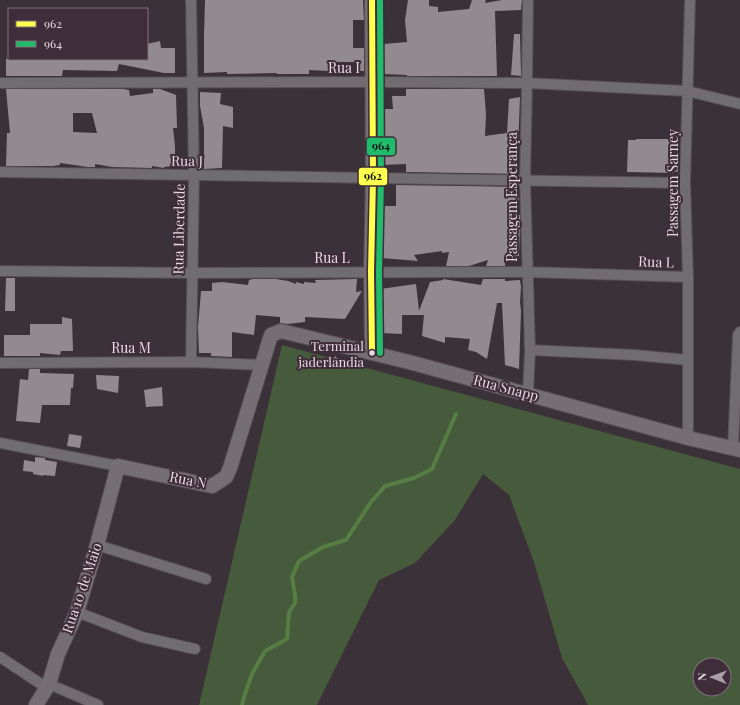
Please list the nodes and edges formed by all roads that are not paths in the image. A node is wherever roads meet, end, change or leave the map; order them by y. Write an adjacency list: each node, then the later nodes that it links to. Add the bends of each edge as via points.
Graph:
1 (192, 0): 6 (street, Rua Liberdade)
2 (372, 0): 7 (main road)
3 (528, 0): 8 (street, Passagem Esperança)
4 (690, 0): 9 (street, Passagem Sarney)
5 (0, 82): 6 (street, Rua I)
6 (192, 82): 7 (street, Rua I); 12 (street, Rua Liberdade)
7 (372, 82): 8 (street, Rua I); 13 (main road)
8 (527, 83): 9 (street, Rua I); 14 (street, Passagem Esperança)
9 (687, 91): 10 (street, Rua I); 15 (street, Passagem Sarney)
10 (740, 104)
11 (0, 172): 12 (street, Rua J)
12 (194, 175): 13 (street, Rua J); 19 (street, Rua Liberdade)
13 (373, 178): 14 (street); 17 (main road)
14 (525, 180): 15 (street); 18 (street, Passagem Esperança)
15 (685, 183): 20 (street, Passagem Sarney)
16 (0, 271): 19 (street, Rua L)
17 (371, 272): 18 (street, Rua L); 19 (street, Rua L); 24 (main road)
18 (527, 272): 20 (street, Rua L); 23 (street, Passagem Esperança)
19 (192, 273): 26 (street, Rua Liberdade)
20 (688, 277): 25 (street, Passagem Sarney)
21 (740, 332): 32 (street)
22 (272, 334): 24 (main road, Rua Snapp, via 281,331); 28 (main road, Rua N)
23 (530, 350): 25 (street); 29 (street, Passagem Esperança)
24 (372, 352): 29 (main road, Rua Snapp)
25 (688, 360): 30 (street, Passagem Sarney)
26 (191, 362): 27 (street, Rua M); 28 (street, Rua M)
27 (0, 363)
28 (262, 365): 33 (main road, Rua N, via 226,477 212,486)
29 (528, 394): 30 (main road, Rua Snapp)
30 (688, 438): 32 (main road, Rua Snapp)
31 (0, 443): 33 (street, Rua N)
32 (737, 449)
33 (118, 466): 34 (main road, Rua 10 de Maio)
34 (97, 545): 35 (street); 36 (main road, Rua 10 de Maio)
35 (206, 579)
36 (77, 612): 37 (street, via 142,637); 39 (main road, Rua 10 de Maio, via 58,654)
37 (195, 649)
38 (0, 657): 39 (street)
39 (48, 686): 40 (main road, Rua 10 de Maio); 41 (street)
40 (36, 705)
41 (98, 705)

